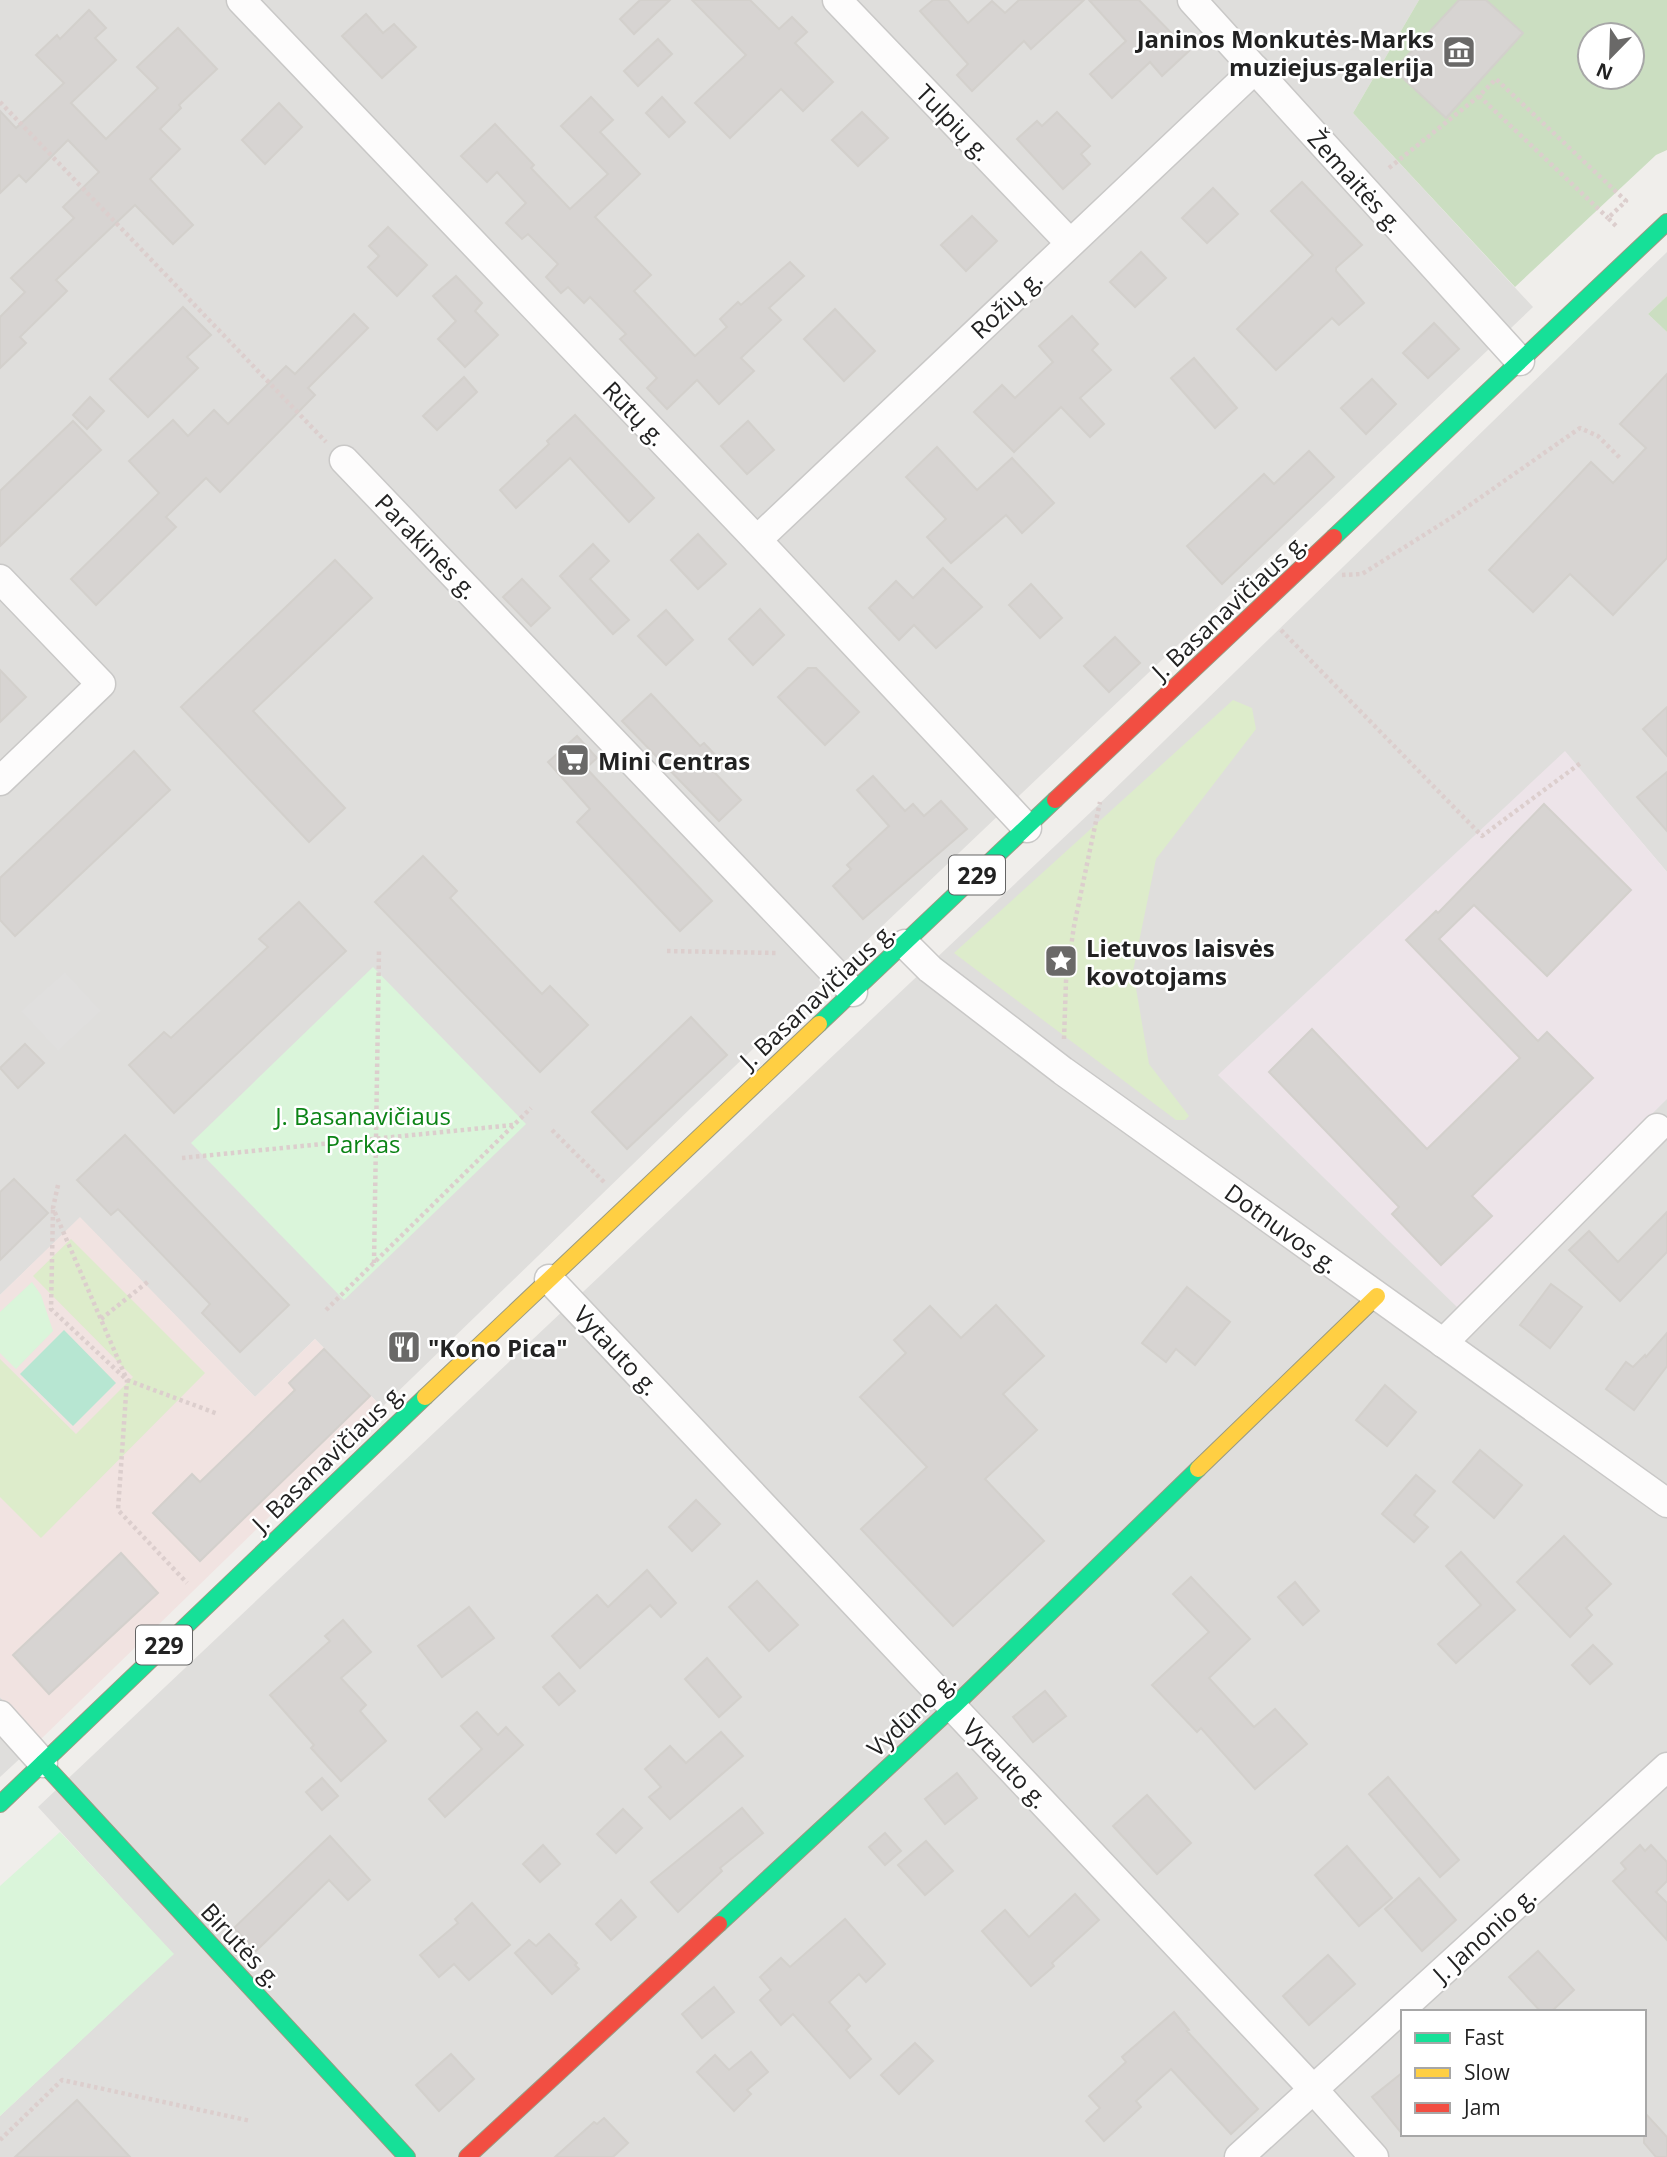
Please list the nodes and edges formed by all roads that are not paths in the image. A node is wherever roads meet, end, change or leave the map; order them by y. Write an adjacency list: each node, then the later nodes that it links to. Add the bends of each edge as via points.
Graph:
1 (241, 0): 9 (street, Rūtų g.)
2 (837, 0): 6 (street, Tulpių g.)
3 (1192, 0): 4 (street, Žemaitės g.)
4 (1255, 69): 6 (street, Rožių g.); 7 (street, Žemaitės g.)
5 (1667, 222): 7 (main road, J. Basanavičiaus g. / 229)
6 (1070, 243): 9 (street, Rožių g.)
7 (1520, 361): 12 (main road, J. Basanavičiaus g. / 229)
8 (344, 460): 14 (street, Parakinės g.)
9 (757, 540): 12 (street, Rūtų g.)
10 (0, 579): 11 (street, via 101,684)
11 (0, 780)
12 (1027, 828): 13 (main road, J. Basanavičiaus g. / 229)
13 (905, 944): 14 (main road, J. Basanavičiaus g. / 229); 17 (street, Dotnuvos g., via 930,969 1063,1071)
14 (853, 992): 16 (main road, J. Basanavičiaus g. / 229)
15 (1657, 1128): 18 (street)
16 (549, 1279): 20 (street, Vytauto g.); 22 (main road, J. Basanavičiaus g. / 229)
17 (1377, 1296): 18 (street, Dotnuvos g.); 20 (main road, Vydūno g.)
18 (1443, 1343): 19 (street, Dotnuvos g.)
19 (1667, 1503)
20 (953, 1707): 25 (street, Vytauto g.); 27 (main road, Vydūno g.)
21 (0, 1715): 22 (street)
22 (43, 1763): 24 (main road, J. Basanavičiaus g. / 229); 26 (main road, Birutės g.)
23 (1667, 1767): 25 (street, J. Janonio g.)
24 (0, 1804)
25 (1313, 2089): 28 (street, J. Janonio g.); 29 (street, Vytauto g.)
26 (407, 2157)
27 (467, 2157)
28 (1239, 2157)
29 (1374, 2157)

